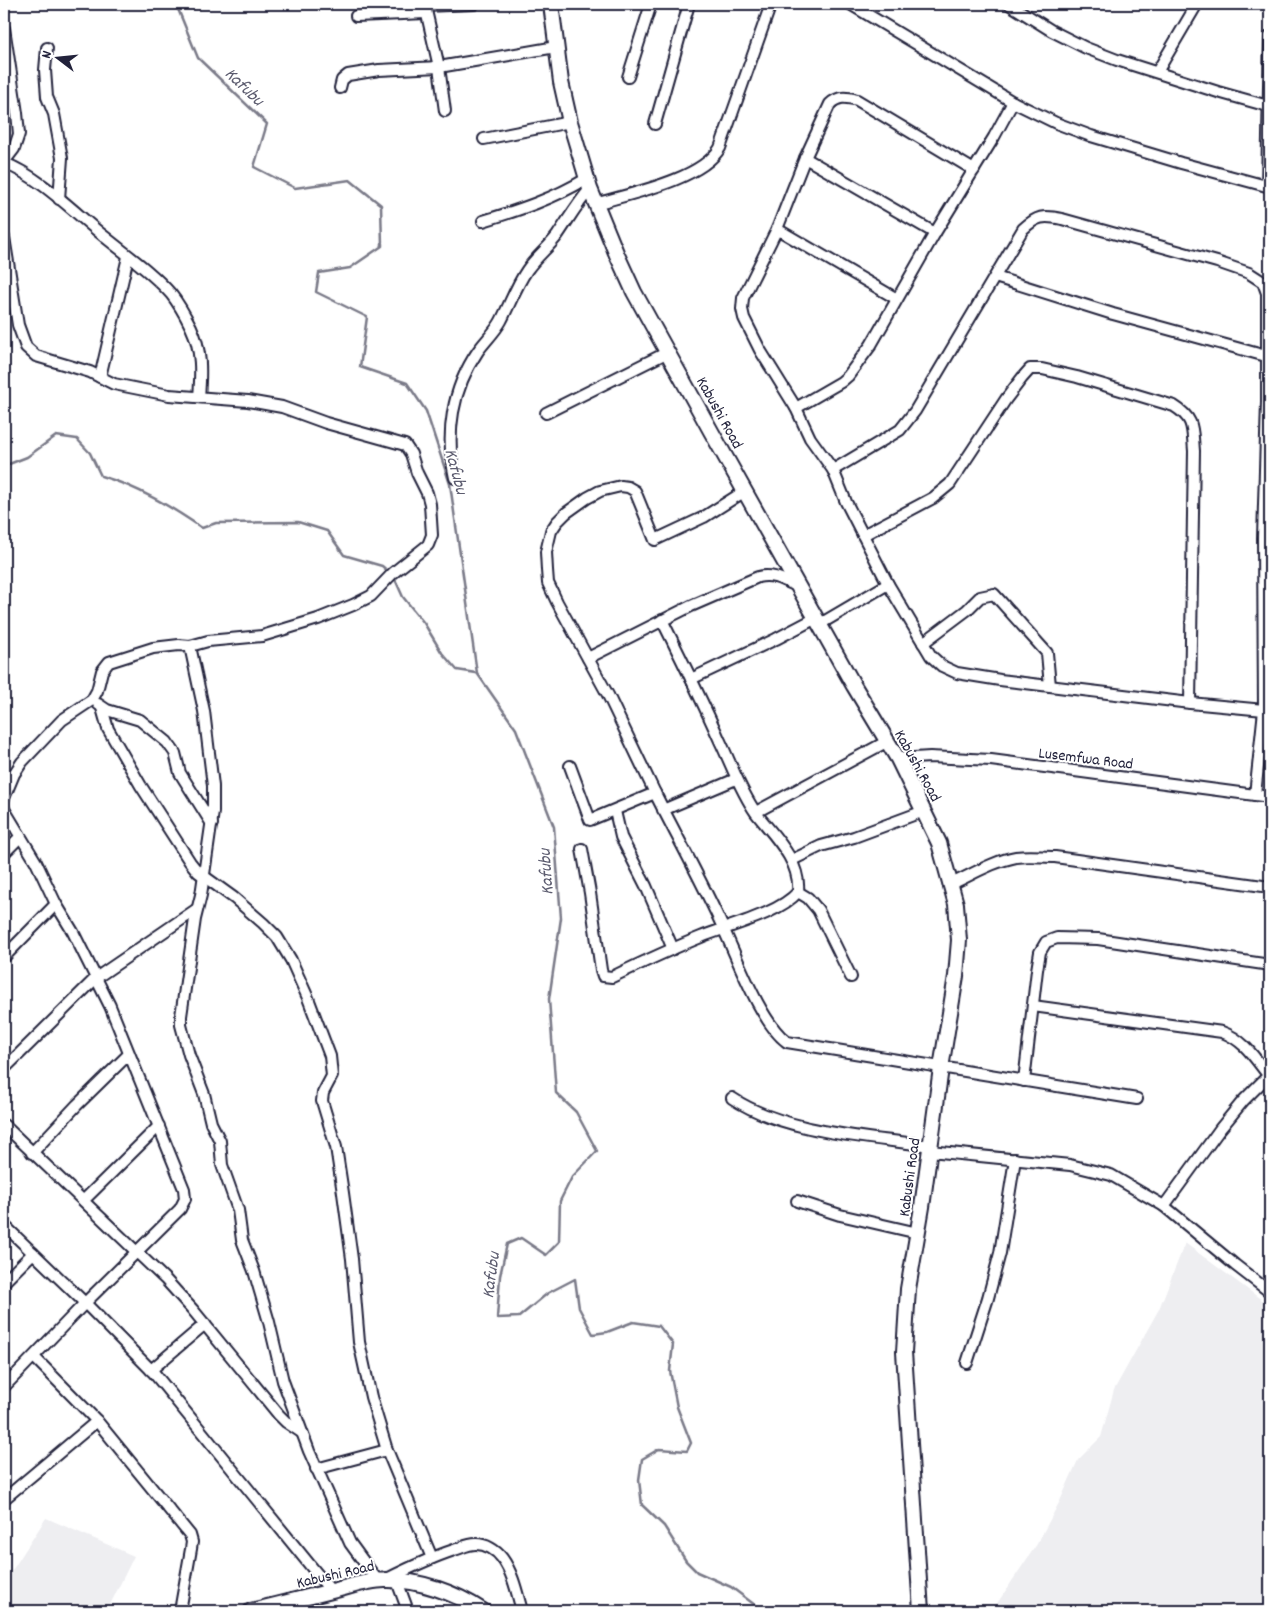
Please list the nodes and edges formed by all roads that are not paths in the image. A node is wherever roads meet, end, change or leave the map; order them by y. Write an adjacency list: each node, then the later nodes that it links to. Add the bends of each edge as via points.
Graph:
1 (474, 4): 9 (street)
2 (551, 4): 13 (main road, Kabushi Road)
3 (651, 4): 17 (street)
4 (689, 4): 23 (street)
5 (771, 4): 31 (street, via 716,155 693,172)
6 (850, 4): 19 (street)
7 (1008, 4): 16 (street, via 1086,48)
8 (1197, 4): 16 (street)
9 (425, 8): 10 (street); 15 (street)
10 (356, 16)
11 (4, 28): 26 (street, via 19,134 14,149)
12 (1270, 36): 20 (street)
13 (556, 47): 15 (street); 22 (main road, Kabushi Road)
14 (47, 48): 30 (street, via 47,97 54,114 62,158)
15 (439, 66): 18 (street, via 348,75); 21 (street)
16 (1157, 72): 20 (street)
17 (628, 76)
18 (340, 88)
19 (1013, 102): 27 (street); 29 (street, via 1092,136)
20 (1268, 106): 29 (street)
21 (445, 111)
22 (570, 122): 24 (street); 28 (main road, Kabushi Road)
23 (655, 124)
24 (484, 139)
25 (804, 158): 27 (street, via 830,104 849,98); 33 (street); 34 (street)
26 (4, 162): 30 (street)
27 (974, 170): 34 (street)
28 (588, 184): 31 (main road, Kabushi Road); 32 (street); 47 (street, via 556,236 525,272 500,322 478,350 466,373 450,428)
29 (1269, 187)
30 (59, 199): 36 (street)
31 (595, 204): 39 (main road, Kabushi Road, via 634,292)
32 (483, 221)
33 (777, 229): 38 (street); 43 (street, via 744,298 742,309 760,350)
34 (935, 233): 38 (street)
35 (4, 237): 41 (street, via 18,325 26,347 36,356)
36 (128, 256): 41 (street); 42 (street, via 173,297 192,328 201,367)
37 (995, 277): 40 (street); 40 (street, via 1024,229 1034,219 1047,216 1217,262 1249,273 1263,282 1267,293); 46 (street, via 915,411 900,430)
38 (897, 299): 43 (street, via 871,345 848,376)
39 (668, 352): 44 (street); 48 (main road, Kabushi Road)
40 (1266, 356): 45 (street)
41 (100, 377): 42 (street, via 129,388)
42 (199, 398): 56 (street, via 282,407 405,445 427,493 432,535 428,545 371,596 353,606 262,636)
43 (796, 408): 46 (street, via 810,438)
44 (546, 413)
45 (1268, 465): 50 (street)
46 (833, 470): 49 (street)
47 (455, 478)
48 (745, 491): 52 (main road, Kabushi Road); 57 (street, via 704,517 655,540 635,491 628,487 600,491 586,498 557,522 551,531 546,552 548,584)
49 (863, 536): 51 (street); 61 (street, via 934,498 950,484 1006,399 1030,369 1077,377 1174,406 1191,422 1194,451)
50 (1267, 538): 63 (street)
51 (888, 584): 54 (street); 55 (street)
52 (799, 587): 53 (street, via 766,575); 54 (main road, Kabushi Road)
53 (662, 620): 57 (street); 58 (street)
54 (818, 621): 58 (street); 64 (main road, Kabushi Road)
55 (923, 643): 59 (street, via 942,666 957,673); 59 (street, via 980,598 994,594 1047,653)
56 (190, 646): 60 (street, via 179,644 153,648 109,662 102,671); 77 (street, via 212,769)
57 (588, 658): 68 (street)
58 (691, 679): 67 (street)
59 (1050, 686): 61 (street)
60 (92, 700): 62 (street); 71 (street, via 62,720 22,762)
61 (1190, 703): 63 (street)
62 (102, 708): 77 (street, via 140,720 167,742 180,774); 82 (street, via 108,729 141,786 190,862)
63 (1264, 710): 69 (street)
64 (886, 742): 65 (main road, Kabushi Road); 76 (street)
65 (898, 759): 69 (street, Lusemfwa Road, via 991,760); 75 (main road, Kabushi Road)
66 (570, 766): 74 (street, via 590,820)
67 (736, 779): 73 (street); 76 (street)
68 (655, 793): 73 (street); 74 (street)
69 (1256, 795): 70 (street, Lusemfwa Road)
70 (1270, 796)
71 (4, 798)
72 (4, 809): 78 (street)
73 (663, 810): 88 (street)
74 (615, 811): 89 (street, via 621,837)
75 (924, 811): 81 (street, via 821,846); 83 (main road, Kabushi Road, via 939,842)
76 (756, 812): 81 (street)
77 (212, 824): 82 (street)
78 (20, 836): 80 (street); 86 (street)
79 (582, 849): 89 (street, via 603,976 612,976)
80 (4, 854)
81 (792, 860): 85 (street)
82 (204, 877): 87 (street); 124 (street, via 234,898 277,937 305,990 330,1056 332,1076 322,1101 336,1147 352,1259 359,1342)
83 (951, 884): 84 (street, via 993,865 1028,856); 96 (main road, Kabushi Road, via 959,940)
84 (1270, 887)
85 (798, 892): 88 (street, via 791,900); 92 (street, via 818,910)
86 (56, 904): 90 (street); 93 (street)
87 (197, 909): 93 (street); 123 (street, via 181,1025 220,1141 222,1165 238,1210 242,1240)
88 (724, 929): 89 (street); 96 (street, via 755,996 779,1036 787,1042)
89 (673, 949)
90 (4, 957)
91 (1270, 965): 94 (street, via 1098,939 1057,938 1046,942 1040,952)
92 (851, 977)
93 (96, 978): 95 (street); 97 (street)
94 (1033, 1006): 98 (street, via 1222,1032 1245,1045); 99 (street)
95 (129, 1054): 103 (street); 105 (street)
96 (941, 1068): 99 (street); 104 (main road, Kabushi Road)
97 (4, 1069)
98 (1269, 1075): 109 (street, via 1220,1129)
99 (1024, 1081): 101 (street)
100 (732, 1098): 104 (street, via 747,1109 824,1132)
101 (1137, 1099)
102 (4, 1125): 105 (street)
103 (159, 1126): 107 (street); 112 (street, via 185,1199)
104 (930, 1148): 106 (street); 111 (main road, Kabushi Road)
105 (32, 1153): 107 (street)
106 (1015, 1159): 109 (street, via 1097,1171 1126,1183); 119 (street, via 1000,1253)
107 (84, 1200): 112 (street)
108 (797, 1201): 111 (street, via 840,1215)
109 (1164, 1206): 115 (street)
110 (4, 1225): 113 (street)
111 (918, 1233): 135 (main road, Kabushi Road, via 908,1289 904,1352)
112 (136, 1252): 116 (street); 117 (street)
113 (33, 1253): 114 (street); 116 (street)
114 (4, 1282)
115 (1270, 1292)
116 (85, 1303): 118 (street); 120 (street)
117 (205, 1324): 120 (street); 123 (street, via 279,1415)
118 (34, 1356): 121 (street); 122 (street)
119 (967, 1363)
120 (151, 1370): 129 (street)
121 (4, 1387)
122 (97, 1421): 126 (street); 130 (street, via 190,1535 192,1542)
123 (301, 1432): 125 (street)
124 (387, 1450): 125 (street); 127 (street)
125 (316, 1469): 128 (street, via 350,1543)
126 (4, 1499)
127 (432, 1558): 128 (street); 134 (street, via 476,1544 494,1550 508,1567)
128 (387, 1580): 129 (main road, Kabushi Road); 132 (street); 133 (main road, Kabushi Road, via 422,1585 447,1593)
129 (331, 1591): 131 (main road, Kabushi Road)
130 (180, 1611)
131 (251, 1611)
132 (408, 1611)
133 (483, 1611)
134 (522, 1611)
135 (921, 1611)

